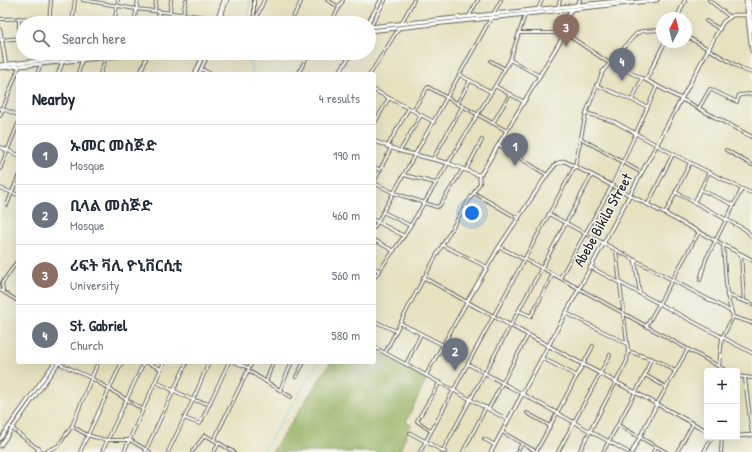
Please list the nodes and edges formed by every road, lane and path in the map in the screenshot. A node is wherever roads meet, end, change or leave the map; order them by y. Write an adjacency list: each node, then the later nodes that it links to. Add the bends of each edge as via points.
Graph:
1 (51, 0): 42 (street)
2 (75, 0): 43 (street)
3 (84, 0): 29 (street)
4 (118, 0): 29 (street)
5 (138, 0): 34 (street)
6 (156, 0): 35 (street)
7 (171, 0): 37 (street)
8 (186, 0): 40 (street)
9 (226, 0): 48 (street); 49 (street)
10 (254, 0): 50 (street)
11 (264, 0): 51 (street)
12 (302, 0): 52 (street)
13 (327, 0): 31 (street)
14 (343, 0): 31 (street)
15 (381, 0): 54 (street)
16 (385, 0): 55 (street)
17 (414, 0): 63 (street)
18 (478, 0): 57 (street)
19 (502, 0): 56 (street)
20 (542, 0): 38 (street)
21 (560, 0): 32 (street)
22 (580, 0): 33 (street)
23 (656, 0): 28 (main road)
24 (685, 0): 39 (street)
25 (709, 0): 58 (street)
26 (745, 0): 30 (main road)
27 (750, 0): 30 (main road)
28 (627, 1): 33 (main road)
29 (117, 4): 34 (street); 44 (street)
30 (748, 5): 59 (main road)
31 (339, 7): 53 (street)
32 (558, 8): 33 (main road); 38 (main road)
33 (572, 8): 38 (main road); 70 (street)
34 (136, 9): 35 (street); 45 (street)
35 (155, 10): 36 (street)
36 (159, 11): 37 (street); 46 (street)
37 (170, 12): 40 (street)
38 (536, 12): 41 (main road); 56 (main road)
39 (680, 12)
40 (182, 14): 47 (street)
41 (525, 15): 56 (main road); 69 (street)
42 (50, 16)
43 (73, 16)
44 (115, 16)
45 (135, 16)
46 (158, 16)
47 (200, 16)
48 (218, 16)
49 (220, 16)
50 (254, 16)
51 (257, 16)
52 (294, 16)
53 (334, 16)
54 (372, 16)
55 (376, 16)
56 (493, 16): 57 (main road); 63 (main road); 110 (street)
57 (469, 17): 63 (main road)
58 (730, 17): 59 (street); 65 (street, Abebe Bikila Street, via 723,22)
59 (749, 17): 68 (main road); 76 (main road)
60 (16, 18): 61 (street)
61 (0, 19)
62 (706, 21): 65 (street)
63 (400, 26): 64 (main road); 107 (street)
64 (376, 28)
65 (720, 29): 75 (street, Abebe Bikila Street)
66 (0, 30): 72 (street)
67 (656, 30): 88 (street, via 636,34)
68 (752, 30)
69 (520, 33): 70 (street); 86 (street)
70 (565, 33): 88 (street); 111 (street)
71 (16, 39): 72 (street)
72 (1, 40): 91 (street)
73 (692, 40): 75 (street)
74 (663, 48): 113 (street)
75 (708, 50): 108 (street); 125 (street, Abebe Bikila Street)
76 (752, 51)
77 (48, 60): 78 (main road); 91 (main road)
78 (64, 60): 89 (main road); 98 (street)
79 (82, 60): 99 (street)
80 (105, 60): 100 (street)
81 (145, 60): 101 (street)
82 (201, 60): 102 (street)
83 (205, 60): 94 (street)
84 (305, 60): 105 (street)
85 (347, 60): 106 (street)
86 (510, 60): 95 (street); 111 (street)
87 (491, 61): 95 (street)
88 (609, 63): 112 (street); 115 (street)
89 (41, 64): 92 (main road); 97 (street)
90 (0, 65): 91 (main road)
91 (6, 66): 92 (main road); 93 (main road)
92 (20, 66): 96 (street)
93 (0, 68)
94 (201, 69): 103 (street); 104 (street)
95 (505, 69): 116 (street)
96 (17, 72)
97 (38, 72)
98 (59, 72)
99 (79, 72)
100 (101, 72)
101 (141, 72)
102 (196, 72)
103 (200, 72)
104 (207, 72)
105 (299, 72)
106 (339, 72)
107 (371, 72)
108 (752, 73)
109 (16, 75): 130 (street)
110 (460, 75): 114 (street); 123 (street)
111 (540, 76): 126 (street)
112 (642, 78): 113 (street); 124 (street)
113 (646, 80): 117 (street)
114 (470, 81): 119 (street); 127 (street)
115 (596, 85): 124 (street); 134 (street)
116 (495, 86): 119 (street); 120 (street)
117 (657, 86): 125 (street); 129 (street)
118 (376, 91): 122 (street)
119 (491, 92): 137 (street)
120 (510, 94): 126 (street); 141 (street)
121 (752, 94): 132 (street, via 739,95 737,102 710,89)
122 (389, 98): 131 (street); 139 (street)
123 (447, 99): 127 (street); 133 (street, via 428,87); 140 (street)
124 (632, 100): 129 (street)
125 (682, 100): 132 (street); 150 (street, Abebe Bikila Street)
126 (524, 102): 143 (street)
127 (457, 104): 128 (street)
128 (462, 107): 137 (street); 160 (street)
129 (648, 107): 144 (street)
130 (1, 108): 135 (street); 138 (street)
131 (409, 108): 133 (street); 151 (street)
132 (699, 108): 145 (street)
133 (413, 110): 136 (street)
134 (586, 113): 144 (street, via 616,122); 146 (street)
135 (16, 114)
136 (421, 115): 140 (street); 156 (street)
137 (478, 115): 141 (street); 162 (street)
138 (0, 116)
139 (377, 119)
140 (434, 122): 158 (street)
141 (492, 123): 143 (street)
142 (16, 129): 155 (street)
143 (507, 131): 149 (street)
144 (637, 133): 150 (street); 161 (street)
145 (752, 137)
146 (580, 138): 161 (street); 165 (street)
147 (482, 140): 169 (street)
148 (376, 142): 151 (street)
149 (499, 145): 173 (street); 175 (street, via 484,172)
150 (657, 145): 159 (street); 171 (street, Abebe Bikila Street)
151 (387, 146): 153 (street)
152 (0, 147): 155 (street)
153 (391, 148): 156 (street); 168 (street)
154 (726, 150): 164 (street)
155 (7, 151): 157 (street); 167 (street)
156 (400, 151): 158 (street)
157 (16, 154)
158 (415, 154): 160 (street); 172 (street)
159 (673, 154): 163 (street); 193 (street)
160 (433, 159): 162 (street)
161 (623, 162): 171 (street); 180 (street)
162 (448, 163): 169 (street); 178 (street)
163 (690, 163): 170 (street); 185 (street)
164 (752, 164)
165 (575, 166): 173 (street, via 560,162); 174 (street); 197 (street)
166 (376, 168): 168 (street)
167 (0, 169)
168 (380, 170): 176 (street)
169 (464, 170): 175 (street); 192 (street, via 440,206)
170 (709, 172): 182 (street); 183 (street)
171 (642, 173): 190 (street, Abebe Bikila Street)
172 (404, 175): 178 (street); 187 (street)
173 (547, 175): 199 (street)
174 (592, 175): 180 (street); 202 (street)
175 (479, 176): 188 (street, via 480,183)
176 (376, 180)
177 (16, 182): 184 (street)
178 (436, 183): 192 (street)
179 (376, 184): 187 (street)
180 (612, 186): 190 (street); 204 (street)
181 (0, 188): 184 (street)
182 (742, 189): 186 (street); 195 (street)
183 (701, 190): 191 (street); 195 (street)
184 (12, 192): 189 (street); 194 (street)
185 (675, 192): 191 (street); 198 (street)
186 (752, 192)
187 (394, 193): 192 (street); 196 (street)
188 (474, 193): 199 (street); 211 (street)
189 (16, 194)
190 (630, 195): 193 (street); 210 (street, Abebe Bikila Street)
191 (694, 202): 200 (street)
192 (424, 203): 203 (street)
193 (648, 204): 198 (street)
194 (7, 205)
195 (734, 205): 200 (street)
196 (383, 212): 201 (street); 203 (street)
197 (549, 214): 202 (street); 217 (street)
198 (665, 214): 205 (street)
199 (519, 219): 213 (street)
200 (727, 220): 207 (street, via 746,230); 209 (street)
201 (377, 222): 206 (street)
202 (567, 223): 204 (street); 223 (street)
203 (410, 225): 206 (street)
204 (584, 232): 210 (street); 229 (street)
205 (699, 232): 209 (street); 231 (street)
206 (404, 236): 215 (street)
207 (752, 237)
208 (376, 241): 215 (street)
209 (715, 241): 212 (street); 230 (street, via 706,258)
210 (603, 243): 214 (street); 221 (street, Abebe Bikila Street)
211 (441, 244): 222 (street); 228 (street)
212 (723, 245): 216 (street); 236 (street)
213 (499, 247): 217 (street); 222 (street)
214 (616, 250): 219 (street); 232 (street)
215 (394, 251): 225 (street)
216 (741, 255): 218 (street); 238 (street)
217 (525, 259): 223 (street); 246 (street)
218 (752, 260)
219 (635, 261): 231 (street); 235 (street)
220 (16, 263): 234 (street, via 2,283)
221 (590, 266): 232 (street); 233 (street, Abebe Bikila Street)
222 (488, 267): 239 (street)
223 (542, 268): 226 (street); 242 (street)
224 (376, 269): 225 (street)
225 (380, 271): 227 (street)
226 (553, 274): 229 (street); 242 (street, via 531,316)
227 (376, 276)
228 (424, 277): 239 (street); 249 (street)
229 (560, 278): 233 (street)
230 (700, 280)
231 (672, 281): 240 (street); 243 (street)
232 (620, 283): 235 (street); 245 (street)
233 (578, 289): 244 (street, Abebe Bikila Street); 245 (street)
234 (2, 290): 237 (street)
235 (640, 294): 240 (street)
236 (727, 295): 238 (street); 243 (street)
237 (16, 300)
238 (744, 301): 241 (street)
239 (467, 302): 246 (street); 258 (street)
240 (659, 304): 252 (street); 256 (street)
241 (752, 304)
242 (519, 310): 251 (street)
243 (732, 312): 247 (street)
244 (566, 313): 257 (street); 259 (street, Abebe Bikila Street)
245 (624, 314): 252 (street); 257 (street)
246 (494, 316): 251 (street); 286 (street)
247 (733, 317): 250 (street); 256 (street)
248 (376, 322): 253 (street)
249 (400, 323): 253 (street); 254 (street)
250 (752, 323)
251 (511, 325): 255 (street); 293 (street)
252 (646, 326): 262 (street)
253 (396, 331): 264 (street)
254 (421, 334): 258 (street); 285 (street)
255 (528, 335): 259 (street); 307 (street)
256 (722, 338): 265 (street); 288 (street)
257 (626, 344): 263 (street)
258 (443, 345): 295 (street)
259 (549, 346): 267 (street, Abebe Bikila Street); 287 (street)
260 (593, 346): 287 (street)
261 (376, 348): 264 (street)
262 (688, 349): 288 (street); 292 (street)
263 (628, 352): 268 (street); 306 (street, via 627,361)
264 (385, 353): 285 (street)
265 (752, 353)
266 (610, 356): 294 (street)
267 (542, 358): 297 (street); 314 (street, Abebe Bikila Street)
268 (651, 358): 292 (street); 296 (street)
269 (53, 364): 330 (street)
270 (58, 364): 333 (street)
271 (63, 364): 300 (street)
272 (97, 364): 300 (street)
273 (121, 364): 309 (street)
274 (144, 364): 316 (street)
275 (149, 364): 290 (street)
276 (163, 364): 290 (street)
277 (186, 364): 312 (street)
278 (208, 364): 318 (street)
279 (228, 364): 319 (street)
280 (238, 364): 291 (street)
281 (251, 364): 291 (street)
282 (272, 364): 304 (street)
283 (291, 364): 310 (street)
284 (303, 364): 298 (street)
285 (406, 364): 295 (street)
286 (468, 364): 293 (street); 311 (street)
287 (584, 364): 294 (street); 297 (street)
288 (719, 366): 289 (street)
289 (723, 368)
290 (161, 370): 303 (street)
291 (249, 370): 304 (street); 347 (street)
292 (675, 371): 308 (street)
293 (485, 373): 307 (street); 317 (street)
294 (600, 373): 306 (street); 327 (street)
295 (426, 375): 305 (street)
296 (645, 375): 308 (street); 313 (street)
297 (577, 376): 324 (street)
298 (296, 377)
299 (740, 377): 302 (street)
300 (91, 378): 309 (street); 331 (street)
301 (752, 378): 302 (street)
302 (745, 379): 339 (street)
303 (156, 382): 312 (street); 322 (street)
304 (266, 382): 310 (street)
305 (440, 382): 311 (street); 335 (street, via 417,422)
306 (617, 382): 313 (street); 337 (street)
307 (503, 383): 314 (street); 321 (street)
308 (667, 387): 320 (street)
309 (110, 389): 316 (street); 340 (street)
310 (280, 390): 315 (street)
311 (454, 390): 317 (street); 335 (street)
312 (174, 391): 318 (street); 358 (street)
313 (636, 392): 320 (street); 329 (street)
314 (522, 394): 324 (street); 326 (street, Abebe Bikila Street)
315 (291, 397)
316 (126, 398): 322 (street); 345 (street)
317 (471, 399): 321 (street); 370 (street)
318 (193, 400): 319 (street); 325 (street)
319 (210, 404): 325 (street, via 200,424)
320 (657, 404): 328 (street); 342 (street)
321 (488, 408): 326 (street); 371 (street)
322 (142, 409): 346 (street)
323 (527, 413): 332 (street)
324 (557, 413): 327 (street); 332 (street)
325 (184, 418): 365 (street)
326 (509, 420): 336 (street, Abebe Bikila Street)
327 (574, 423): 337 (street); 375 (street)
328 (693, 424): 334 (street); 382 (street)
329 (618, 425): 342 (street); 351 (street)
330 (9, 426): 333 (street); 344 (street)
331 (72, 426): 340 (street); 360 (street, via 58,446)
332 (550, 426): 374 (street)
333 (12, 428): 355 (street); 357 (street)
334 (704, 430)
335 (431, 431): 350 (street)
336 (502, 432): 353 (street); 354 (street, Abebe Bikila Street)
337 (590, 432): 351 (street); 376 (street)
338 (410, 433): 350 (street)
339 (752, 434): 341 (street)
340 (87, 436): 345 (street); 361 (street)
341 (740, 436)
342 (639, 437): 356 (street); 379 (street)
343 (484, 439): 354 (street)
344 (0, 440)
345 (106, 440): 346 (street); 362 (street)
346 (130, 440): 358 (street); 363 (street)
347 (214, 440): 352 (street); 366 (street, via 207,435 204,436)
348 (710, 440): 383 (street)
349 (723, 440): 384 (street)
350 (426, 441): 369 (street); 370 (street)
351 (609, 441): 377 (street); 378 (street)
352 (219, 443): 367 (street); 368 (street)
353 (522, 444): 373 (street); 374 (street)
354 (495, 445): 372 (street, Abebe Bikila Street)
355 (0, 446)
356 (656, 447): 380 (street); 381 (street)
357 (39, 448): 359 (street); 360 (street)
358 (145, 451): 364 (street)
359 (36, 452)
360 (43, 452)
361 (80, 452)
362 (102, 452)
363 (124, 452)
364 (150, 452)
365 (168, 452)
366 (192, 452)
367 (214, 452)
368 (233, 452)
369 (420, 452)
370 (443, 452)
371 (463, 452)
372 (490, 452)
373 (517, 452)
374 (537, 452)
375 (558, 452)
376 (579, 452)
377 (603, 452)
378 (628, 452)
379 (632, 452)
380 (653, 452)
381 (666, 452)
382 (677, 452)
383 (704, 452)
384 (721, 452)

